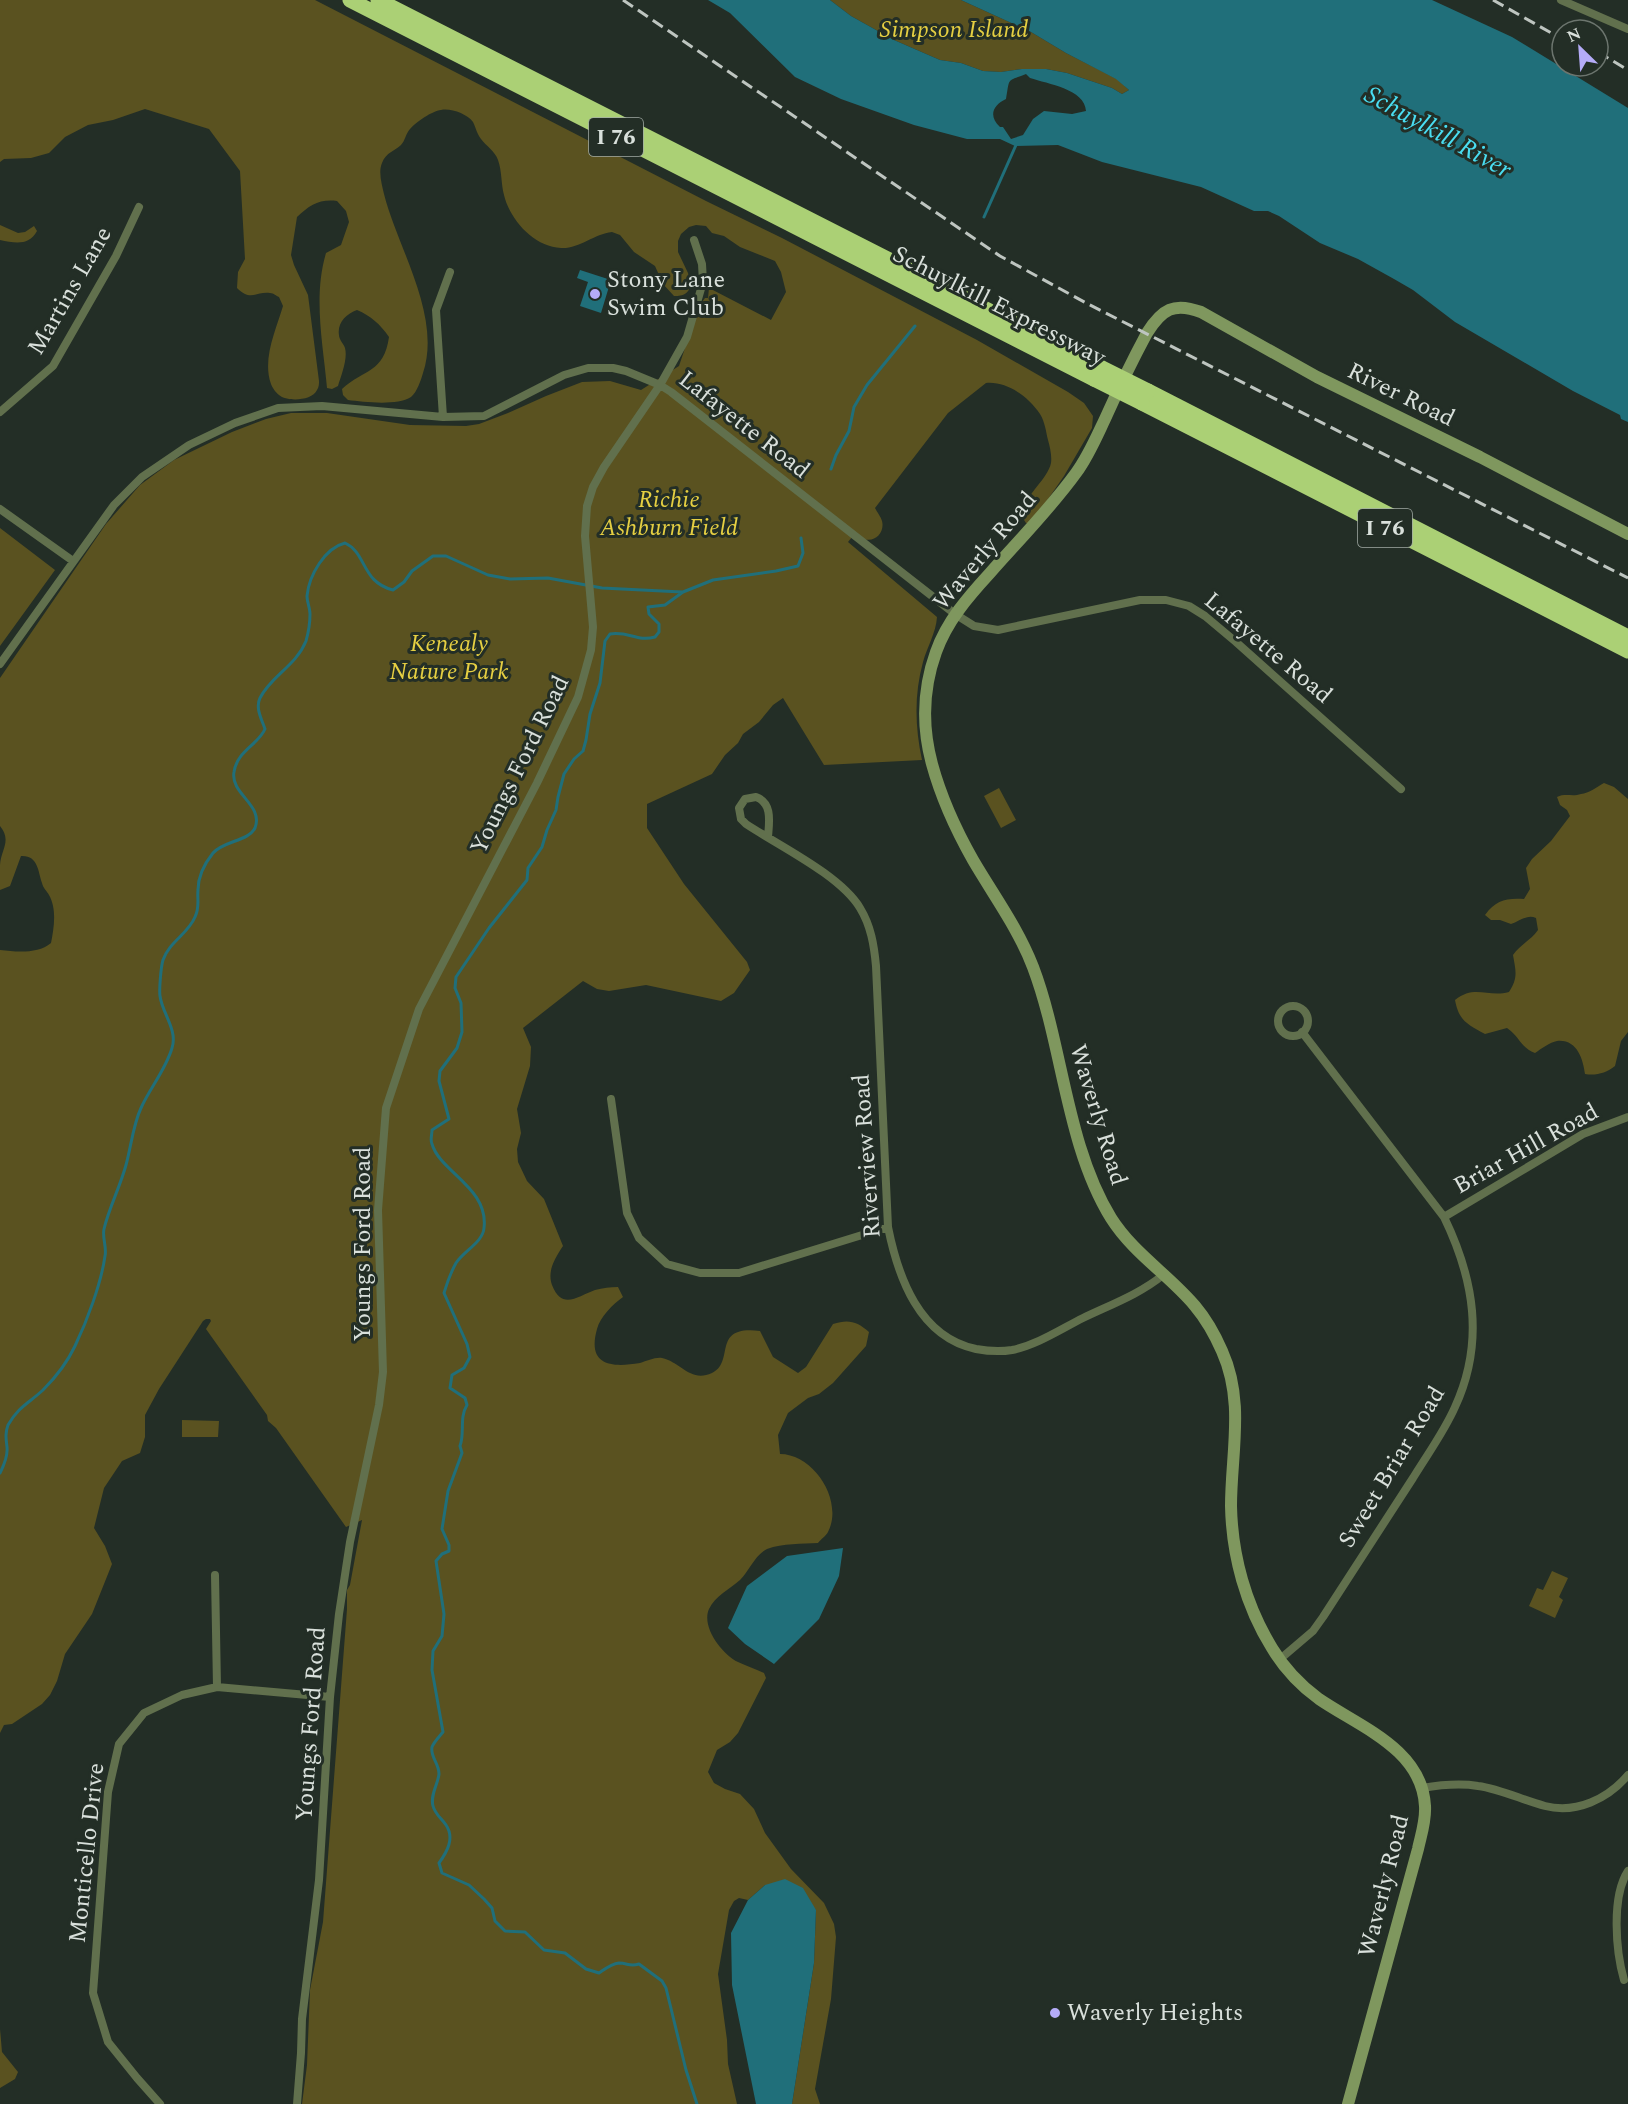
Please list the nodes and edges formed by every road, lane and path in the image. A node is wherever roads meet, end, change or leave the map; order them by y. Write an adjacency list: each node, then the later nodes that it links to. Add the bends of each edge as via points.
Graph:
1 (350, 0): 7 (highway, Schuylkill Expressway / I 76)
2 (378, 0): 7 (highway, Schuylkill Expressway / I 76)
3 (1561, 0): 4 (street)
4 (1628, 29)
5 (139, 207): 12 (street, Martins Lane, via 116,256 53,366)
6 (694, 240): 10 (street, Youngs Ford Road, via 703,272 701,291 687,337)
7 (884, 265): 11 (highway, Schuylkill Expressway / I 76, bridge)
8 (450, 272): 13 (street, via 436,310)
9 (1156, 319): 15 (street, River Road, via 1177,307 1201,312 1334,386); 17 (street, Waverly Road, via 1080,468)
10 (660, 385): 13 (street, Lafayette Road, via 620,370 588,368 564,375 484,416); 17 (street, Lafayette Road); 32 (street, Youngs Ford Road, via 604,467 590,497 585,524 593,637 578,697 419,1009 386,1108 378,1210 383,1372 348,1552)
11 (1145, 397): 18 (highway, Schuylkill Expressway / I 76); 19 (highway, Schuylkill Expressway / I 76)
12 (0, 412)
13 (443, 417): 16 (street, Lafayette Road, via 322,406 278,408 235,423 189,445 141,477 114,505)
14 (0, 509): 16 (street)
15 (1628, 534)
16 (73, 561): 20 (street, Lafayette Road)
17 (955, 614): 21 (street, Lafayette Road, via 974,626 998,630 1140,600 1166,600 1189,606 1236,642); 28 (street, Waverly Road, via 936,652 927,687 925,723 932,762 960,835 1011,920 1032,965 1084,1157 1099,1196 1113,1222)
18 (1628, 637)
19 (1628, 651)
20 (0, 664)
21 (1401, 789)
22 (768, 837): 22 (street, Riverview Road, via 769,813 765,802 756,797 745,800 739,808 741,819); 27 (street, Riverview Road, via 844,890 860,907 870,928 876,966)
23 (1302, 1032): 26 (street, Sweet Briar Road)
24 (611, 1099): 27 (street, via 627,1213 639,1238 667,1264 700,1273 739,1273)
25 (1628, 1118): 26 (street, Briar Hill Road, via 1583,1134)
26 (1444, 1217): 30 (street, Sweet Briar Road, via 1471,1294 1473,1333 1462,1390 1443,1430 1323,1617 1313,1631)
27 (888, 1227): 28 (street, Riverview Road, via 902,1275 923,1317 956,1342 982,1350 1024,1346)
28 (1163, 1275): 30 (street, Waverly Road, via 1201,1314 1221,1347 1232,1380 1236,1412 1231,1507 1234,1544 1250,1605)
29 (215, 1575): 31 (street)
30 (1279, 1660): 34 (street, Waverly Road, via 1308,1690 1401,1754)
31 (217, 1687): 32 (street, Monticello Drive); 37 (street, Monticello Drive, via 182,1695 144,1713 119,1744 108,1792 93,1993 108,2042)
32 (330, 1697): 38 (street, Youngs Ford Road, via 319,1880 302,2019)
33 (1628, 1775): 34 (street, via 1606,1795 1572,1807 1547,1806 1479,1786)
34 (1422, 1788): 39 (street, Waverly Road, via 1425,1816 1418,1849)
35 (1628, 1871): 36 (street, via 1620,1891 1618,1915)
36 (1624, 1980)
37 (160, 2104)
38 (297, 2104)
39 (1347, 2104)

